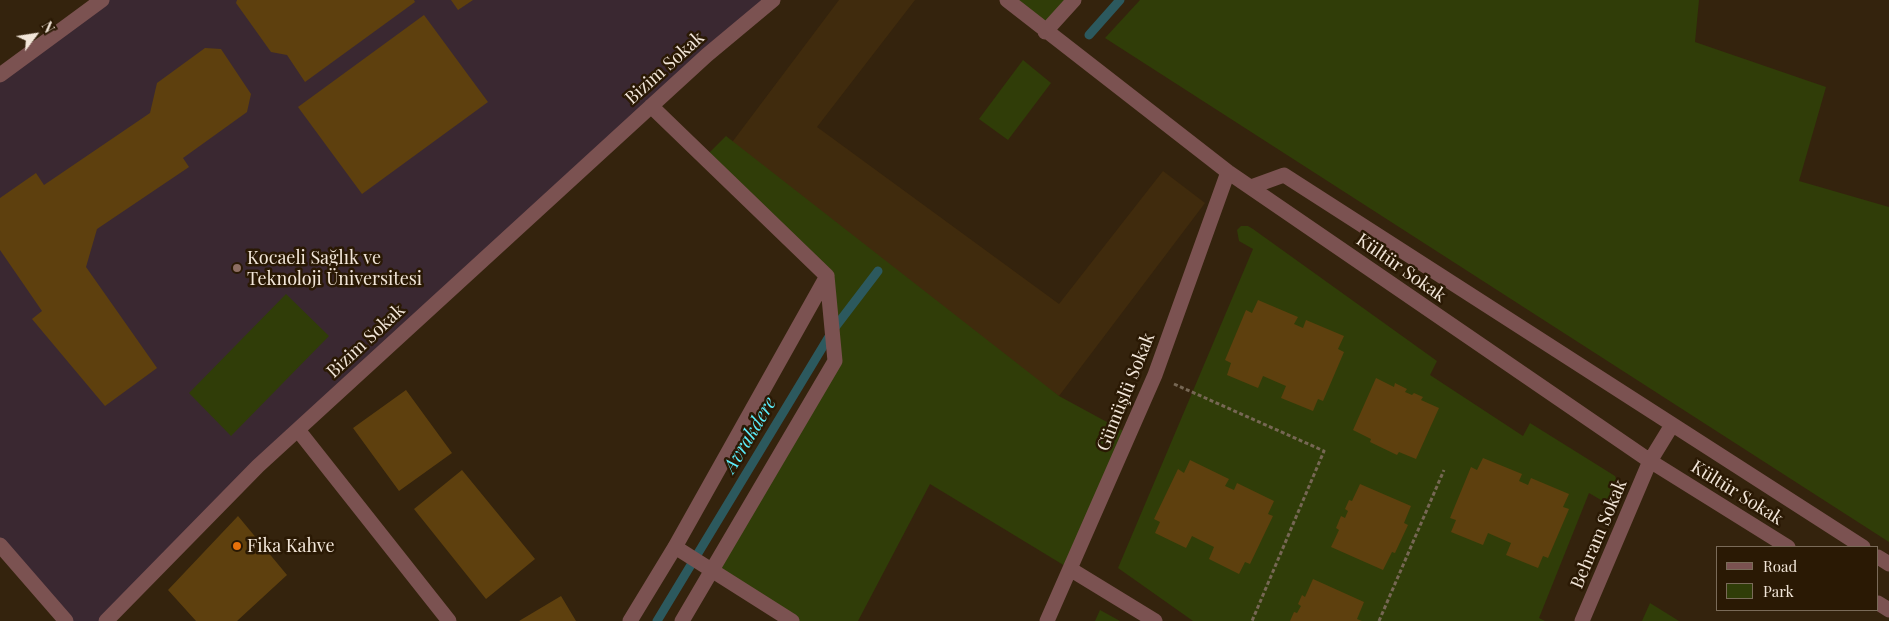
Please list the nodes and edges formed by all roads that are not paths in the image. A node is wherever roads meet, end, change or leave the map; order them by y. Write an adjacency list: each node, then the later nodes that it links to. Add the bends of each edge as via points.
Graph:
1 (773, 0): 7 (street, Bizim Sokak)
2 (1007, 0): 5 (street, Kültür Sokak)
3 (1074, 0): 5 (street)
4 (94, 3): 6 (street)
5 (1045, 32): 8 (street, Kültür Sokak)
6 (2, 68)
7 (651, 106): 10 (street); 12 (street, Bizim Sokak)
8 (1228, 172): 9 (street, Kültür Sokak); 18 (street, Gümüşlü Sokak, via 1155,375)
9 (1251, 187): 11 (street, via 1284,175); 13 (street, Kültür Sokak)
10 (827, 276): 17 (street); 19 (street, via 835,361)
11 (1672, 424): 13 (street, Behram Sokak); 16 (street)
12 (298, 430): 21 (street, Bizim Sokak, via 258,466); 22 (street)
13 (1650, 462): 15 (street, Kültür Sokak); 28 (street, Behram Sokak)
14 (0, 545): 20 (street)
15 (1786, 546)
16 (1861, 546)
17 (675, 547): 19 (street); 23 (street)
18 (1070, 569): 26 (street, Gümüşlü Sokak); 27 (street)
19 (713, 571): 24 (street); 25 (street)
20 (66, 621)
21 (106, 621)
22 (449, 621)
23 (630, 621)
24 (682, 621)
25 (792, 621)
26 (1047, 621)
27 (1155, 621)
28 (1582, 621)

